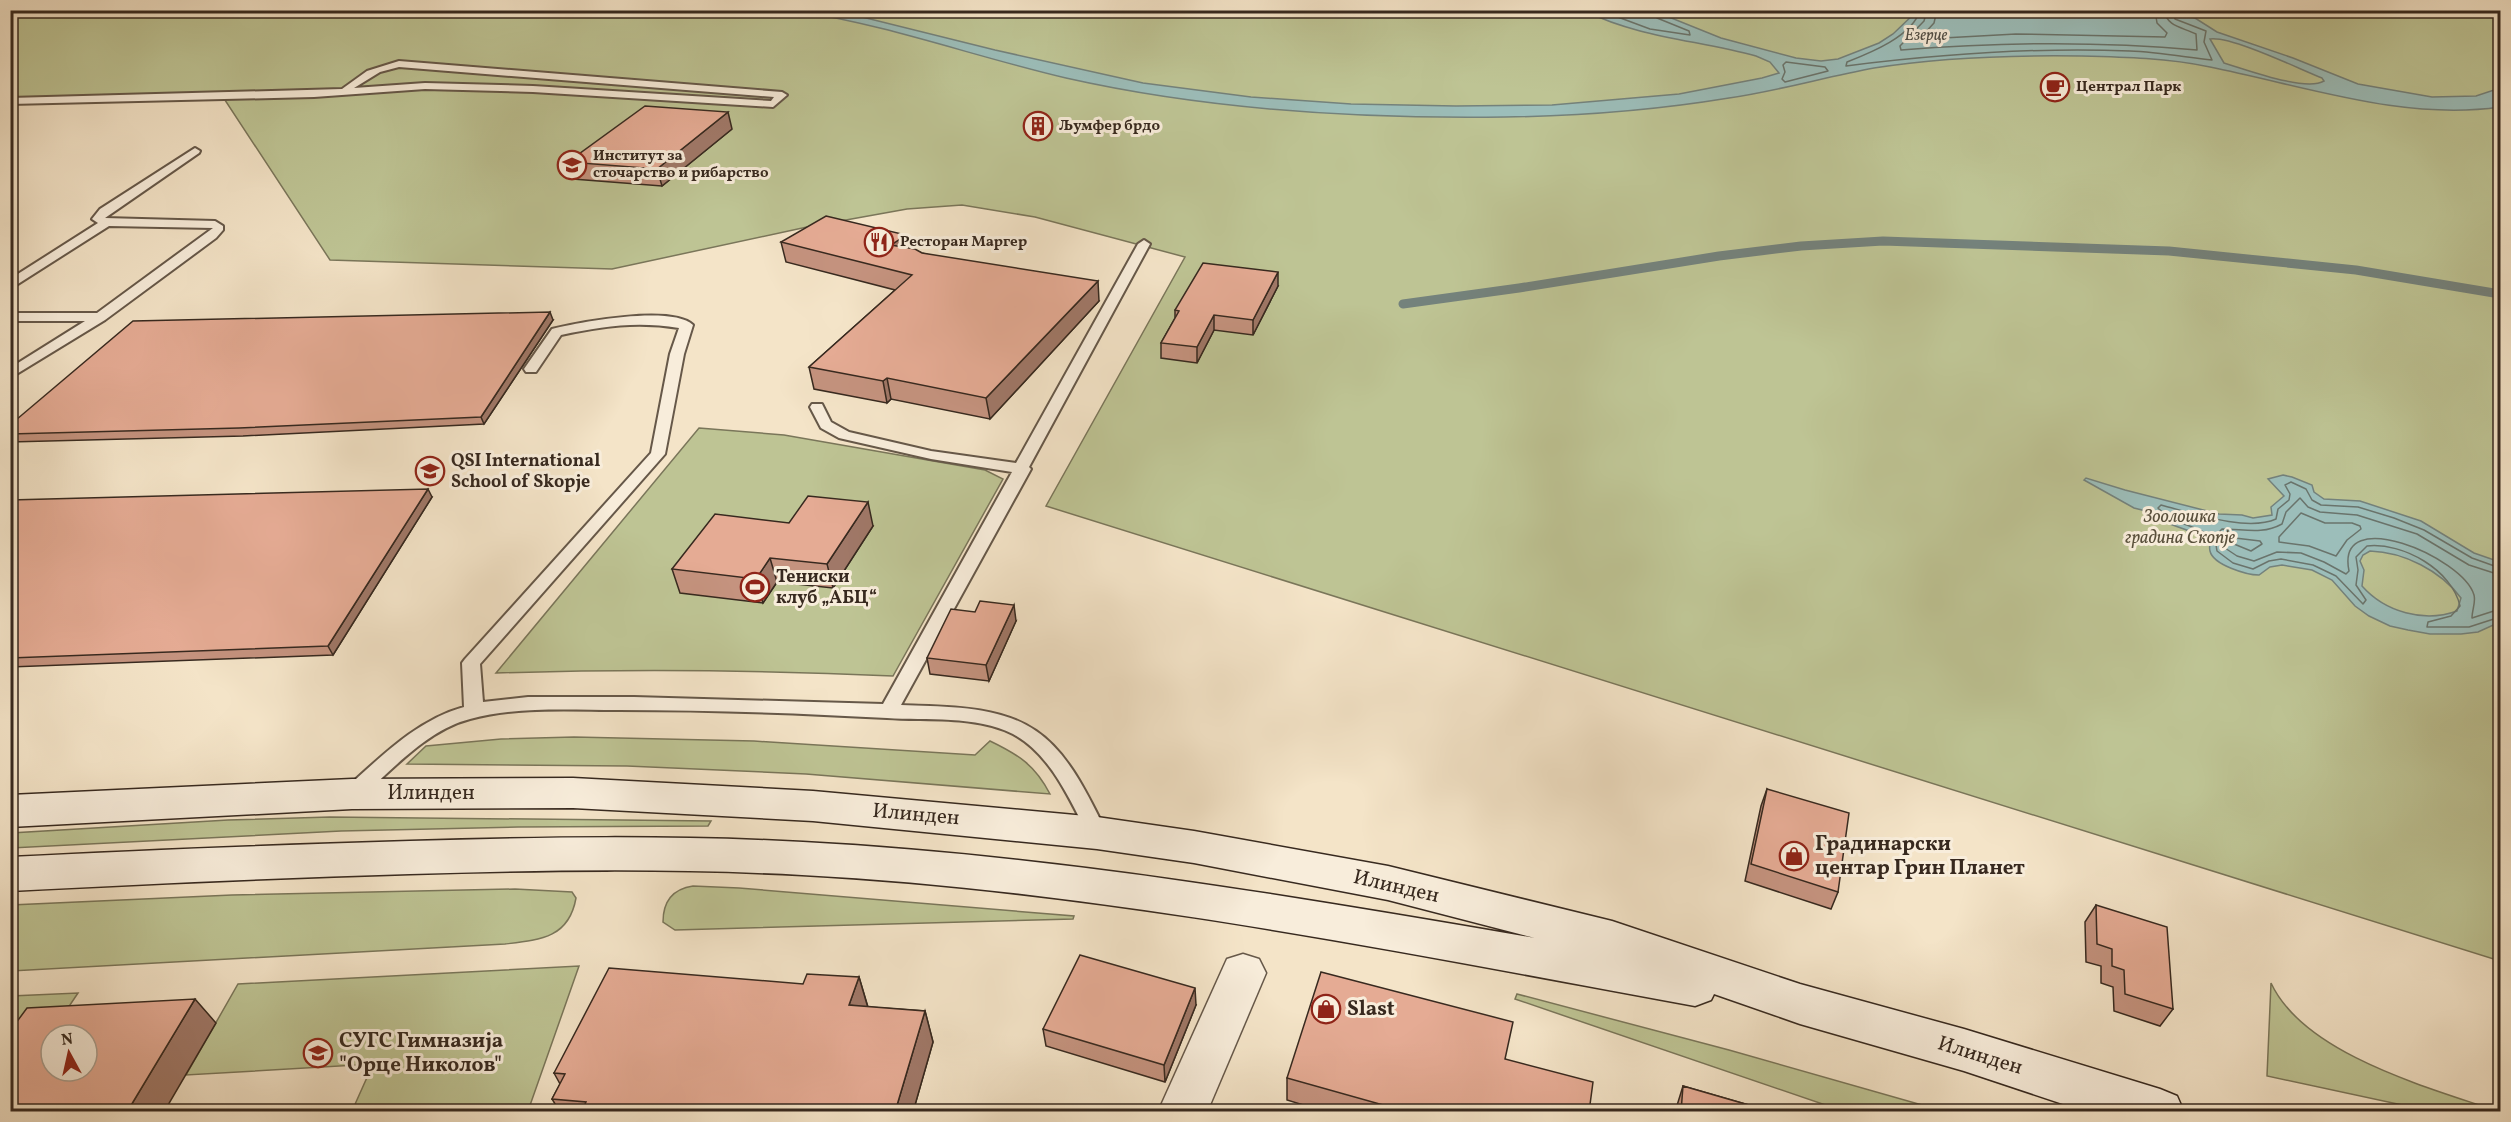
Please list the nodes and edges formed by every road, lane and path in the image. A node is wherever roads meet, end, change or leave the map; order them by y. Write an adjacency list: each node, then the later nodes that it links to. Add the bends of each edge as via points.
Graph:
1 (346, 90): 1 (lane, via 483,87 773,104 782,96 399,64 370,71); 2 (lane)
2 (10, 101)
3 (195, 152): 4 (lane, via 104,211 98,219)
4 (107, 223): 6 (lane); 8 (lane, via 215,224 219,228)
5 (1144, 244): 12 (lane, via 1109,297)
6 (10, 285)
7 (10, 317): 8 (lane)
8 (100, 318): 10 (lane)
9 (531, 369): 13 (lane, via 557,332 650,319 686,326 658,454 471,663)
10 (10, 374)
11 (818, 407): 12 (lane, via 824,424 844,435)
12 (1023, 469): 14 (lane)
13 (474, 711): 14 (lane, via 523,705 676,703); 15 (lane, via 436,726)
14 (888, 712): 17 (lane, via 987,720 1019,729 1046,750)
15 (352, 794): 16 (street, Илинден); 17 (street, Илинден, via 573,793 778,804)
16 (10, 811)
17 (1097, 833): 20 (street, Илинден, via 1388,883 1612,940)
18 (10, 874): 20 (street, Илинден, via 570,852 858,862 1069,882 1233,905)
19 (1243, 973): 21 (street)
20 (1800, 1004): 22 (street, Илинден, via 1965,1050)
21 (1182, 1112)
22 (2160, 1112)

